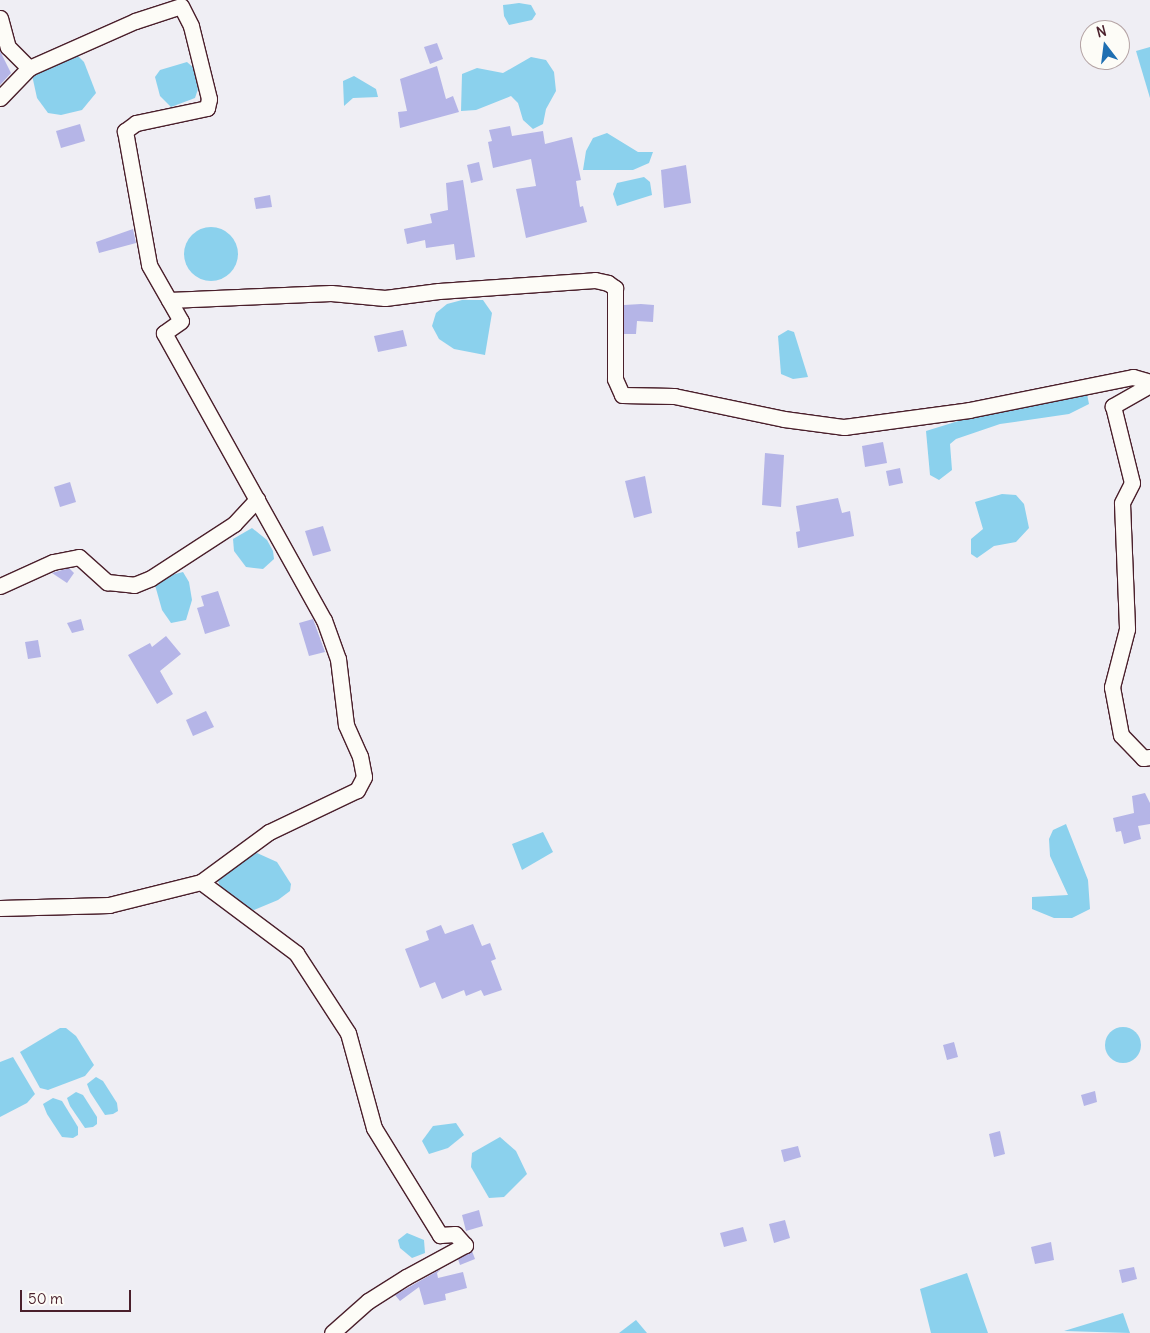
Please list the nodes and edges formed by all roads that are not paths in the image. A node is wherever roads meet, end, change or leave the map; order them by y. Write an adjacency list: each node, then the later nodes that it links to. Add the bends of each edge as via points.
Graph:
1 (0, 18): 2 (street, via 8,47)
2 (28, 68): 3 (street); 4 (street, via 135,20 181,6 191,26 209,99 207,108 136,123 125,131 148,265)
3 (0, 98)
4 (169, 300): 5 (street, via 331,293 385,298 439,291 602,281 615,288 615,379 622,395 674,396 784,419 844,427 969,410 1133,377); 6 (street, via 181,321 164,333)
5 (1150, 384): 8 (street, via 1114,406 1132,483 1122,503 1127,629 1112,687 1121,735 1142,758)
6 (257, 499): 7 (street, via 234,524 151,578 134,585 107,582 79,557 53,562); 9 (street, via 324,620 338,659 346,725 360,756 364,776 357,790 269,832)
7 (0, 586)
8 (1150, 757)
9 (201, 882): 10 (street, via 109,905); 11 (street, via 296,953 348,1033 374,1128 440,1235 455,1234 465,1245 406,1276 368,1301)
10 (0, 908)
11 (332, 1333)

